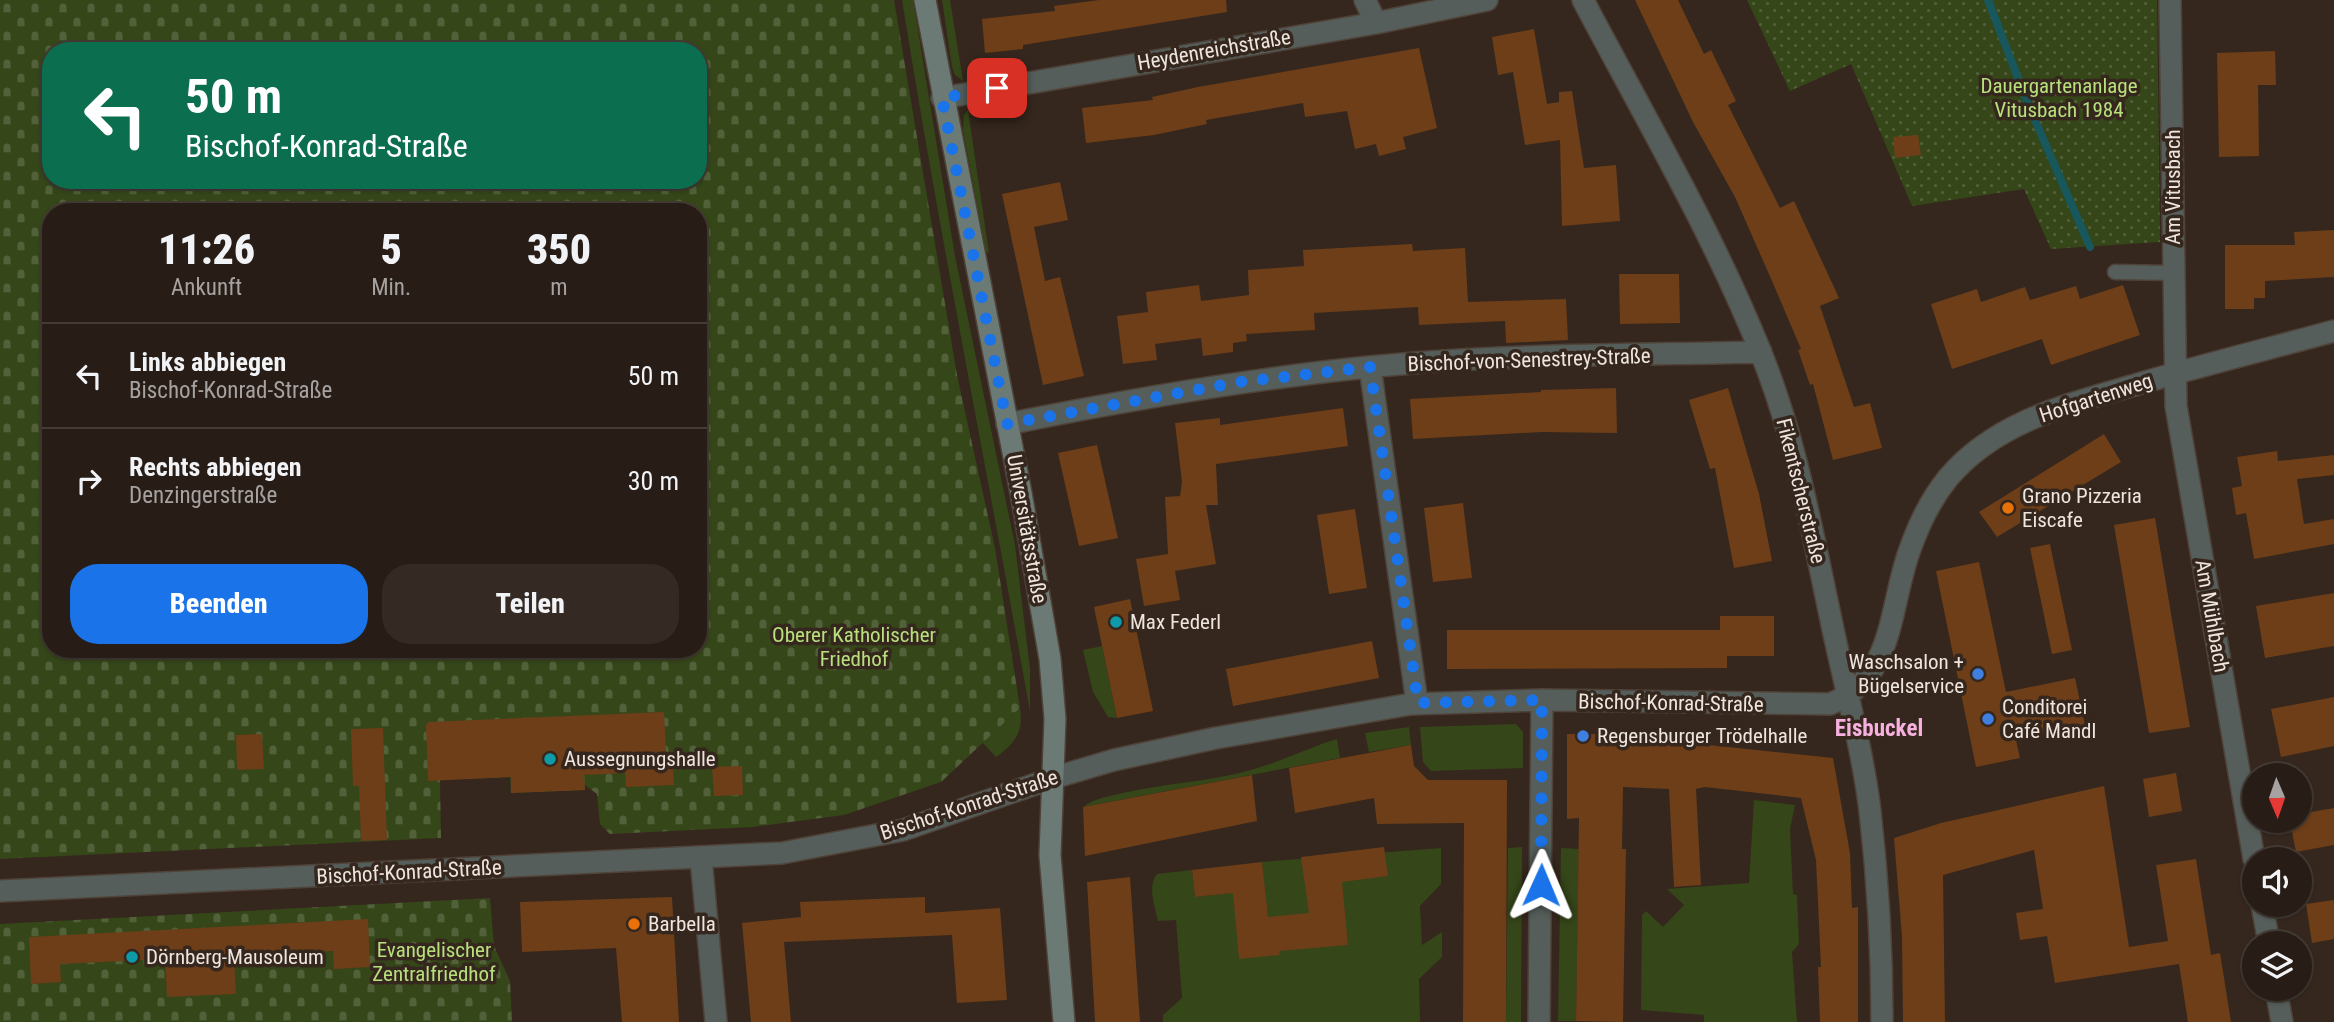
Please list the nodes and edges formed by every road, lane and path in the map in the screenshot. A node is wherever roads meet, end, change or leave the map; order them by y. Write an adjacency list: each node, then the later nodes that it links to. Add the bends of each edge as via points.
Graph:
1 (925, 0): 7 (street, Universitätsstraße)
2 (1365, 0): 6 (street)
3 (1487, 0): 6 (street, Heydenreichstraße)
4 (1583, 0): 11 (street, Fikentscherstraße, via 1718,256)
5 (2170, 0): 9 (street, Am Vitusbach)
6 (1376, 23): 7 (street, Heydenreichstraße)
7 (942, 98): 14 (street, Universitätsstraße)
8 (2115, 272): 9 (lane)
9 (2174, 273): 13 (street, Am Vitusbach)
10 (2334, 331): 13 (street, Hofgartenweg)
11 (1761, 352): 12 (street, Bischof-von-Senestrey-Straße, via 1519,357); 15 (street, Fikentscherstraße, via 1803,488)
12 (1370, 367): 14 (street, Bischof-von-Senestrey-Straße, via 1240,382); 17 (street)
13 (2175, 373): 15 (street, Hofgartenweg, via 2045,411 1981,448 1949,477 1930,503 1909,553 1884,648 1871,675); 19 (street, Am Mühlbach, via 2176,406)
14 (1007, 424): 18 (street, Universitätsstraße, via 1050,659)
15 (1848, 697): 16 (street, Bischof-Konrad-Straße, via 1810,706); 26 (street, Fikentscherstraße, via 1870,810 1882,957)
16 (1542, 700): 17 (street, Bischof-Konrad-Straße); 25 (street)
17 (1418, 703): 18 (street, Bischof-Konrad-Straße, via 1216,738)
18 (1053, 778): 20 (street, Bischof-Konrad-Straße, via 887,835 782,853); 24 (street, Universitätsstraße, via 1052,903)
19 (2252, 847)
20 (701, 858): 21 (street, Bischof-Konrad-Straße); 23 (street)
21 (0, 891)
22 (2278, 1001): 27 (street)
23 (716, 1022)
24 (1064, 1022)
25 (1539, 1022)
26 (1882, 1022)
27 (2282, 1022)

